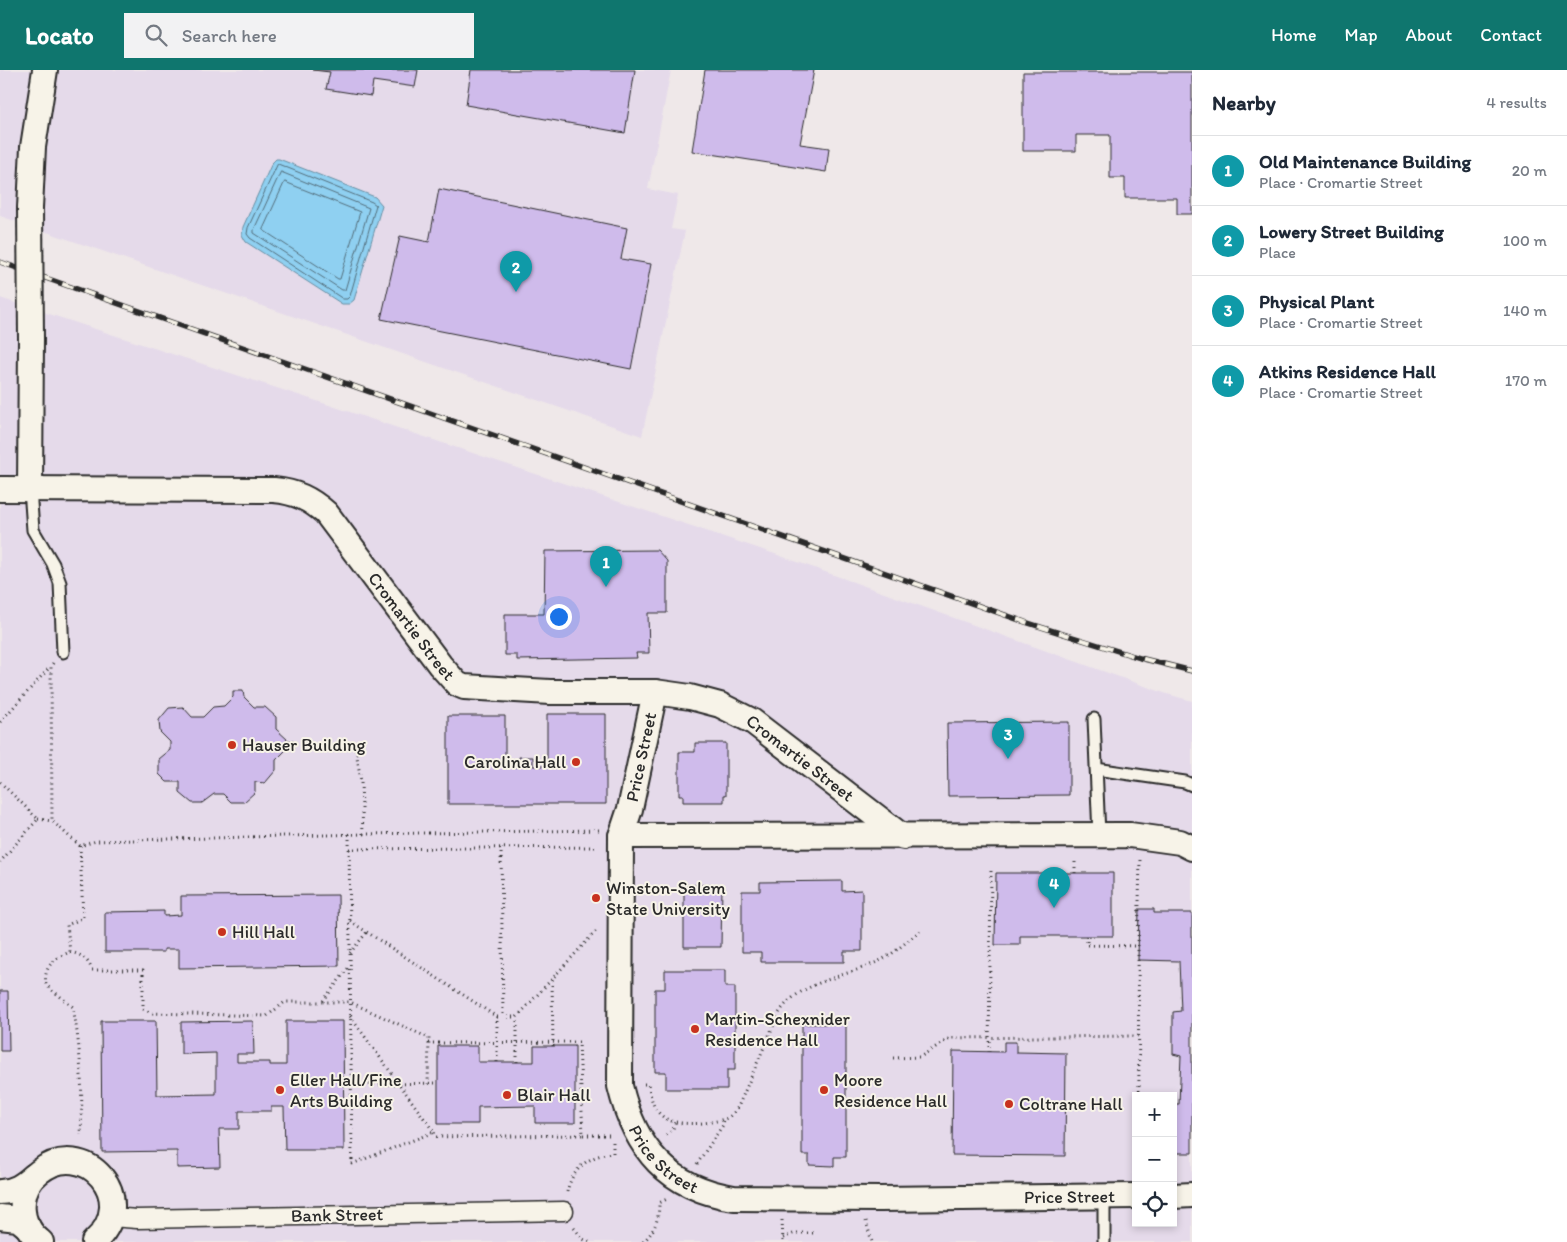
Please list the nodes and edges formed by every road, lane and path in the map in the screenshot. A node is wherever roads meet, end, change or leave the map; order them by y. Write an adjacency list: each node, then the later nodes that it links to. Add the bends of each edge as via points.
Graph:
1 (45, 70): 3 (street, bridge, via 33,147 30,208)
2 (0, 489): 3 (street, Cromartie Street)
3 (30, 489): 4 (lane, via 33,530 60,583); 6 (street, Cromartie Street, via 274,490 298,494 326,513 457,684 473,688 550,692)
4 (64, 652): 5 (path)
5 (50, 666): 8 (path); 14 (path)
6 (655, 692): 18 (street, Cromartie Street, via 720,705 752,721); 19 (street, Price Street, via 630,809)
7 (1094, 719): 10 (lane)
8 (0, 722)
9 (355, 744): 16 (path, via 362,782)
10 (1096, 769): 12 (lane); 17 (lane)
11 (0, 782): 13 (path)
12 (1192, 785)
13 (38, 819): 14 (path); 26 (path)
14 (52, 821): 20 (path)
15 (349, 834): 16 (path); 20 (path, via 96,841); 23 (path)
16 (363, 834): 19 (path)
17 (1099, 835): 18 (street); 22 (street, via 1130,835 1180,842)
18 (904, 837): 19 (street)
19 (617, 838): 21 (path); 60 (street, Price Street)
20 (80, 846): 35 (path, via 82,918 67,925)
21 (501, 848): 23 (path); 42 (path)
22 (1192, 848)
23 (349, 849): 29 (path)
24 (1076, 850): 28 (path)
25 (1140, 850): 34 (path)
26 (0, 862)
27 (991, 870): 46 (path)
28 (1075, 873)
29 (350, 920): 32 (path); 36 (path)
30 (601, 926): 38 (path)
31 (920, 930): 62 (path, via 883,959 828,979 790,999 778,1015 738,1106)
32 (367, 932): 36 (path); 43 (path)
33 (1087, 936): 34 (path, via 1087,944)
34 (1138, 946): 45 (path)
35 (70, 952): 39 (path, via 85,958 92,970 143,970 143,1009 152,1014 267,1016 285,1002); 66 (path, via 53,961 44,975 46,985 73,1007 83,1097)
36 (350, 954): 37 (path)
37 (350, 967): 39 (path); 40 (path)
38 (552, 979): 44 (path); 50 (path)
39 (323, 1001): 40 (path)
40 (350, 1002): 41 (path); 47 (path, via 429,1038)
41 (350, 1016): 55 (path); 59 (path)
42 (503, 1016): 43 (path); 44 (path)
43 (497, 1017): 48 (path)
44 (517, 1017): 49 (path)
45 (1138, 1036): 46 (path); 61 (path)
46 (990, 1038): 51 (path); 52 (path, via 950,1038 920,1057)
47 (428, 1043): 48 (path); 56 (path)
48 (497, 1043): 49 (path); 53 (path)
49 (517, 1043): 50 (path); 54 (path)
50 (553, 1044): 67 (path, via 579,1042)
51 (990, 1052)
52 (893, 1058)
53 (497, 1062)
54 (517, 1062)
55 (400, 1084): 56 (path); 59 (path); 64 (path)
56 (428, 1084): 57 (path)
57 (438, 1084)
58 (344, 1085): 59 (path)
59 (351, 1085): 64 (path, via 352,1164)
60 (620, 1086): 63 (path, via 648,1084 656,1110); 69 (street, Price Street, via 630,1121 648,1150 664,1169)
61 (1139, 1092)
62 (724, 1119): 63 (path, via 691,1124); 69 (path, via 723,1126)
63 (675, 1122): 65 (path)
64 (434, 1132): 67 (path, via 436,1137)
65 (669, 1132)
66 (81, 1135)
67 (583, 1135): 76 (path, via 613,1135 613,1153 595,1157 577,1169 569,1182)
68 (35, 1175): 70 (street, via 16,1189); 79 (street, via 46,1166 67,1161 94,1169 111,1194); 81 (street, via 23,1200 23,1214)
69 (684, 1183): 72 (street, Price Street, via 699,1191 734,1198)
70 (0, 1192)
71 (1192, 1195): 74 (street)
72 (1104, 1196): 73 (street, Price Street); 85 (lane)
73 (1132, 1196)
74 (1177, 1196)
75 (659, 1203): 84 (path, via 656,1225)
76 (564, 1211): 79 (street, Bank Street)
77 (782, 1211): 82 (path)
78 (0, 1217): 81 (street, via 18,1219)
79 (111, 1217): 83 (street, via 105,1231)
80 (817, 1233): 82 (path, via 795,1233)
81 (34, 1234)
82 (783, 1240)
83 (94, 1242)
84 (643, 1242)
85 (1104, 1242)

